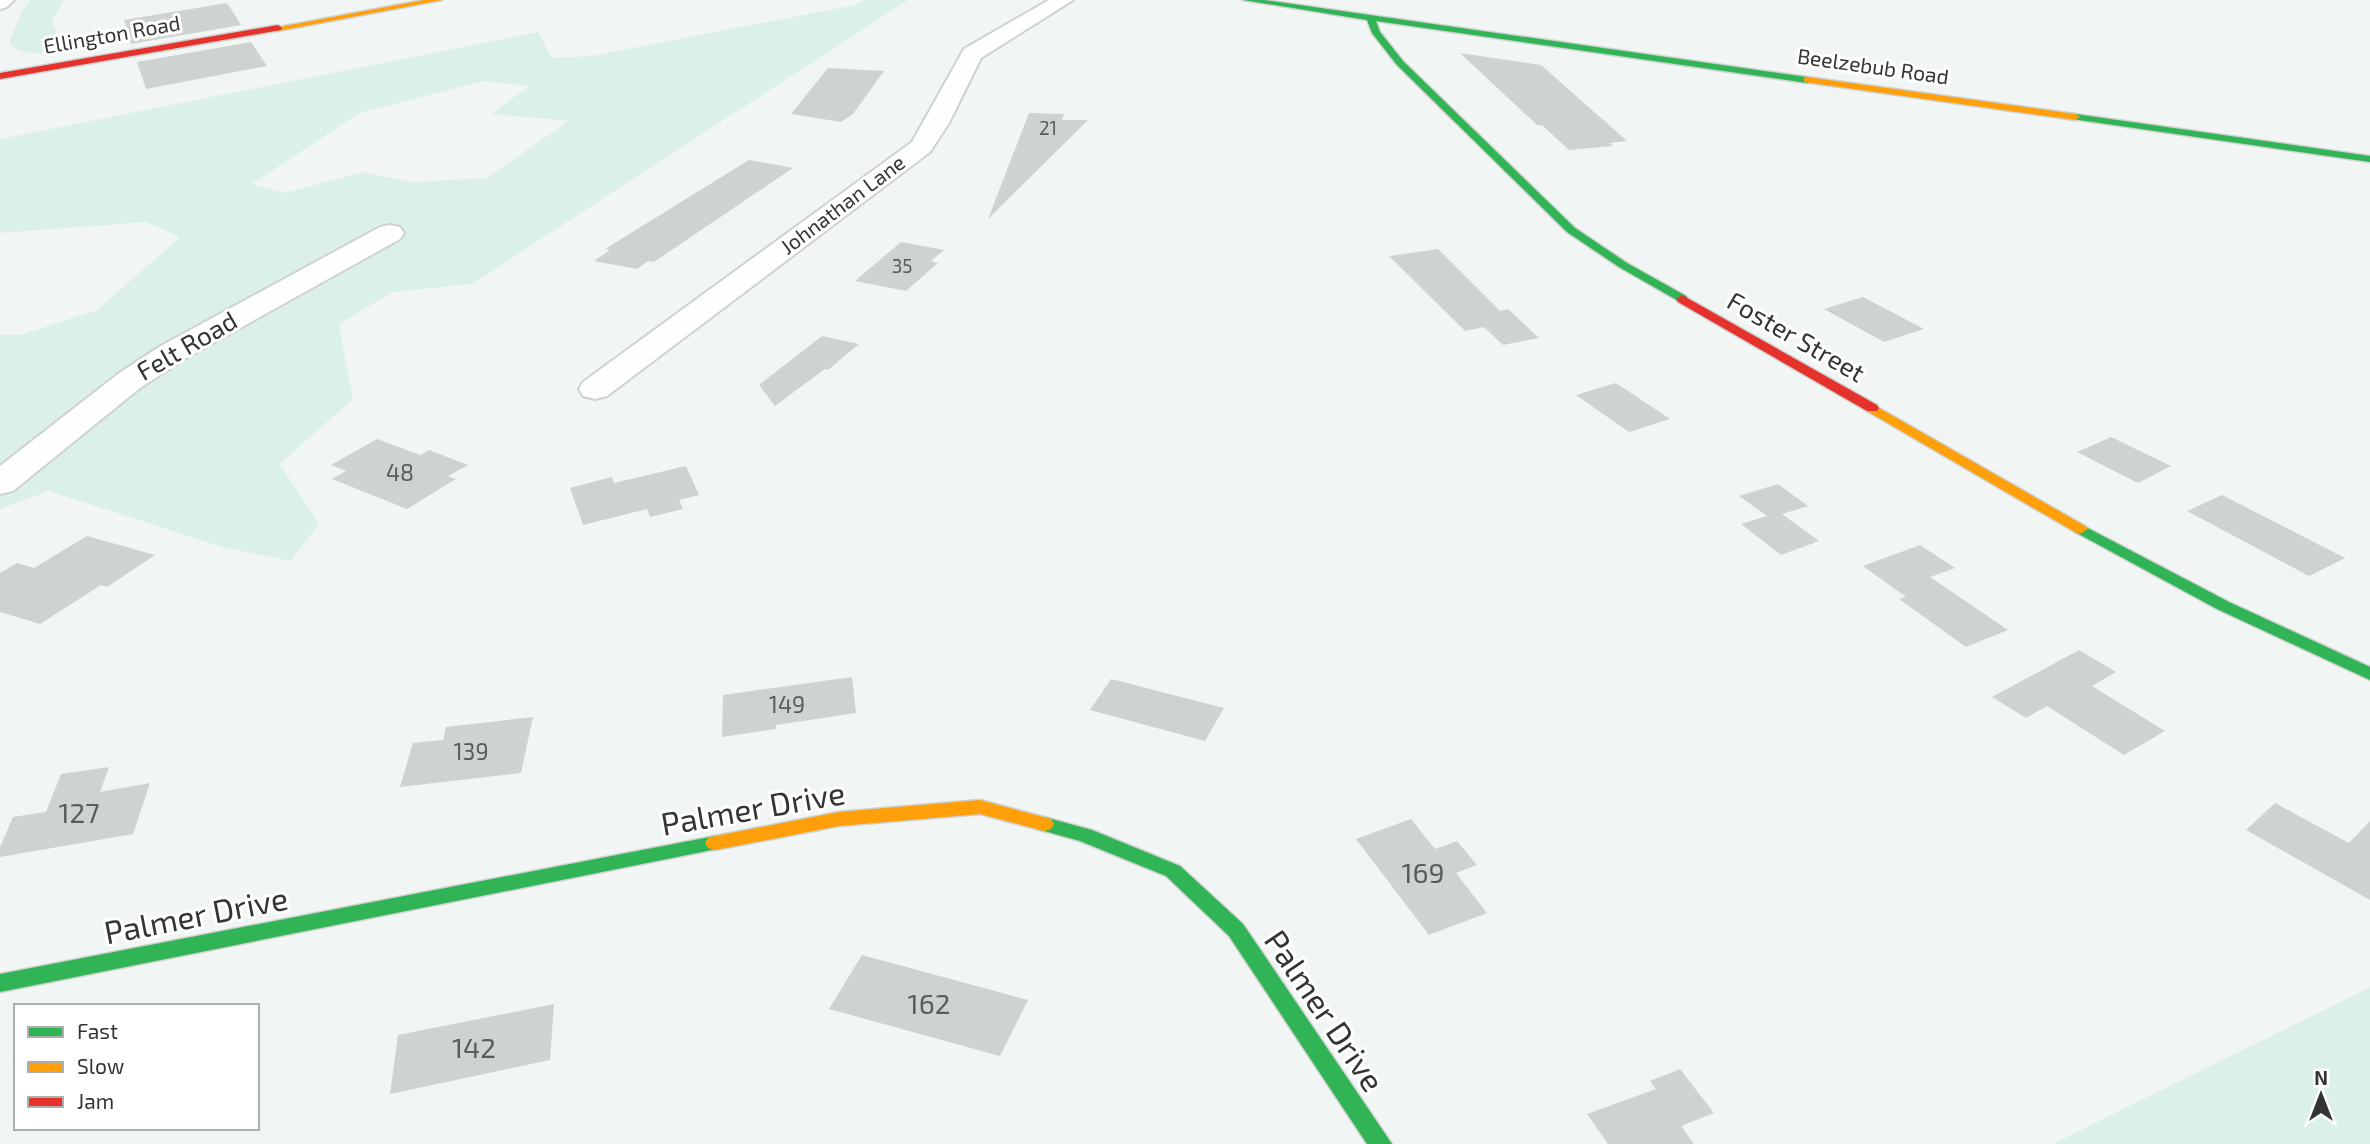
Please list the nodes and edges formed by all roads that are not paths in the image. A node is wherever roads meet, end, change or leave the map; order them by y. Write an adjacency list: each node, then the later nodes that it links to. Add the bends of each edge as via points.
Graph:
1 (438, 0): 5 (street, Ellington Road)
2 (1063, 0): 8 (street, Johnathan Lane, via 972,54 921,147)
3 (1247, 0): 4 (street)
4 (1370, 18): 6 (street, Beelzebub Road); 10 (street, Foster Street, via 1400,63 1479,142 1571,230 1623,265 2147,567)
5 (0, 76)
6 (2370, 159)
7 (390, 233): 9 (street, Felt Road, via 170,354)
8 (595, 389)
9 (0, 483)
10 (2370, 674)
11 (0, 983): 12 (street, Palmer Drive, via 839,819 980,807 1085,835 1173,871 1236,930)
12 (1380, 1144)

